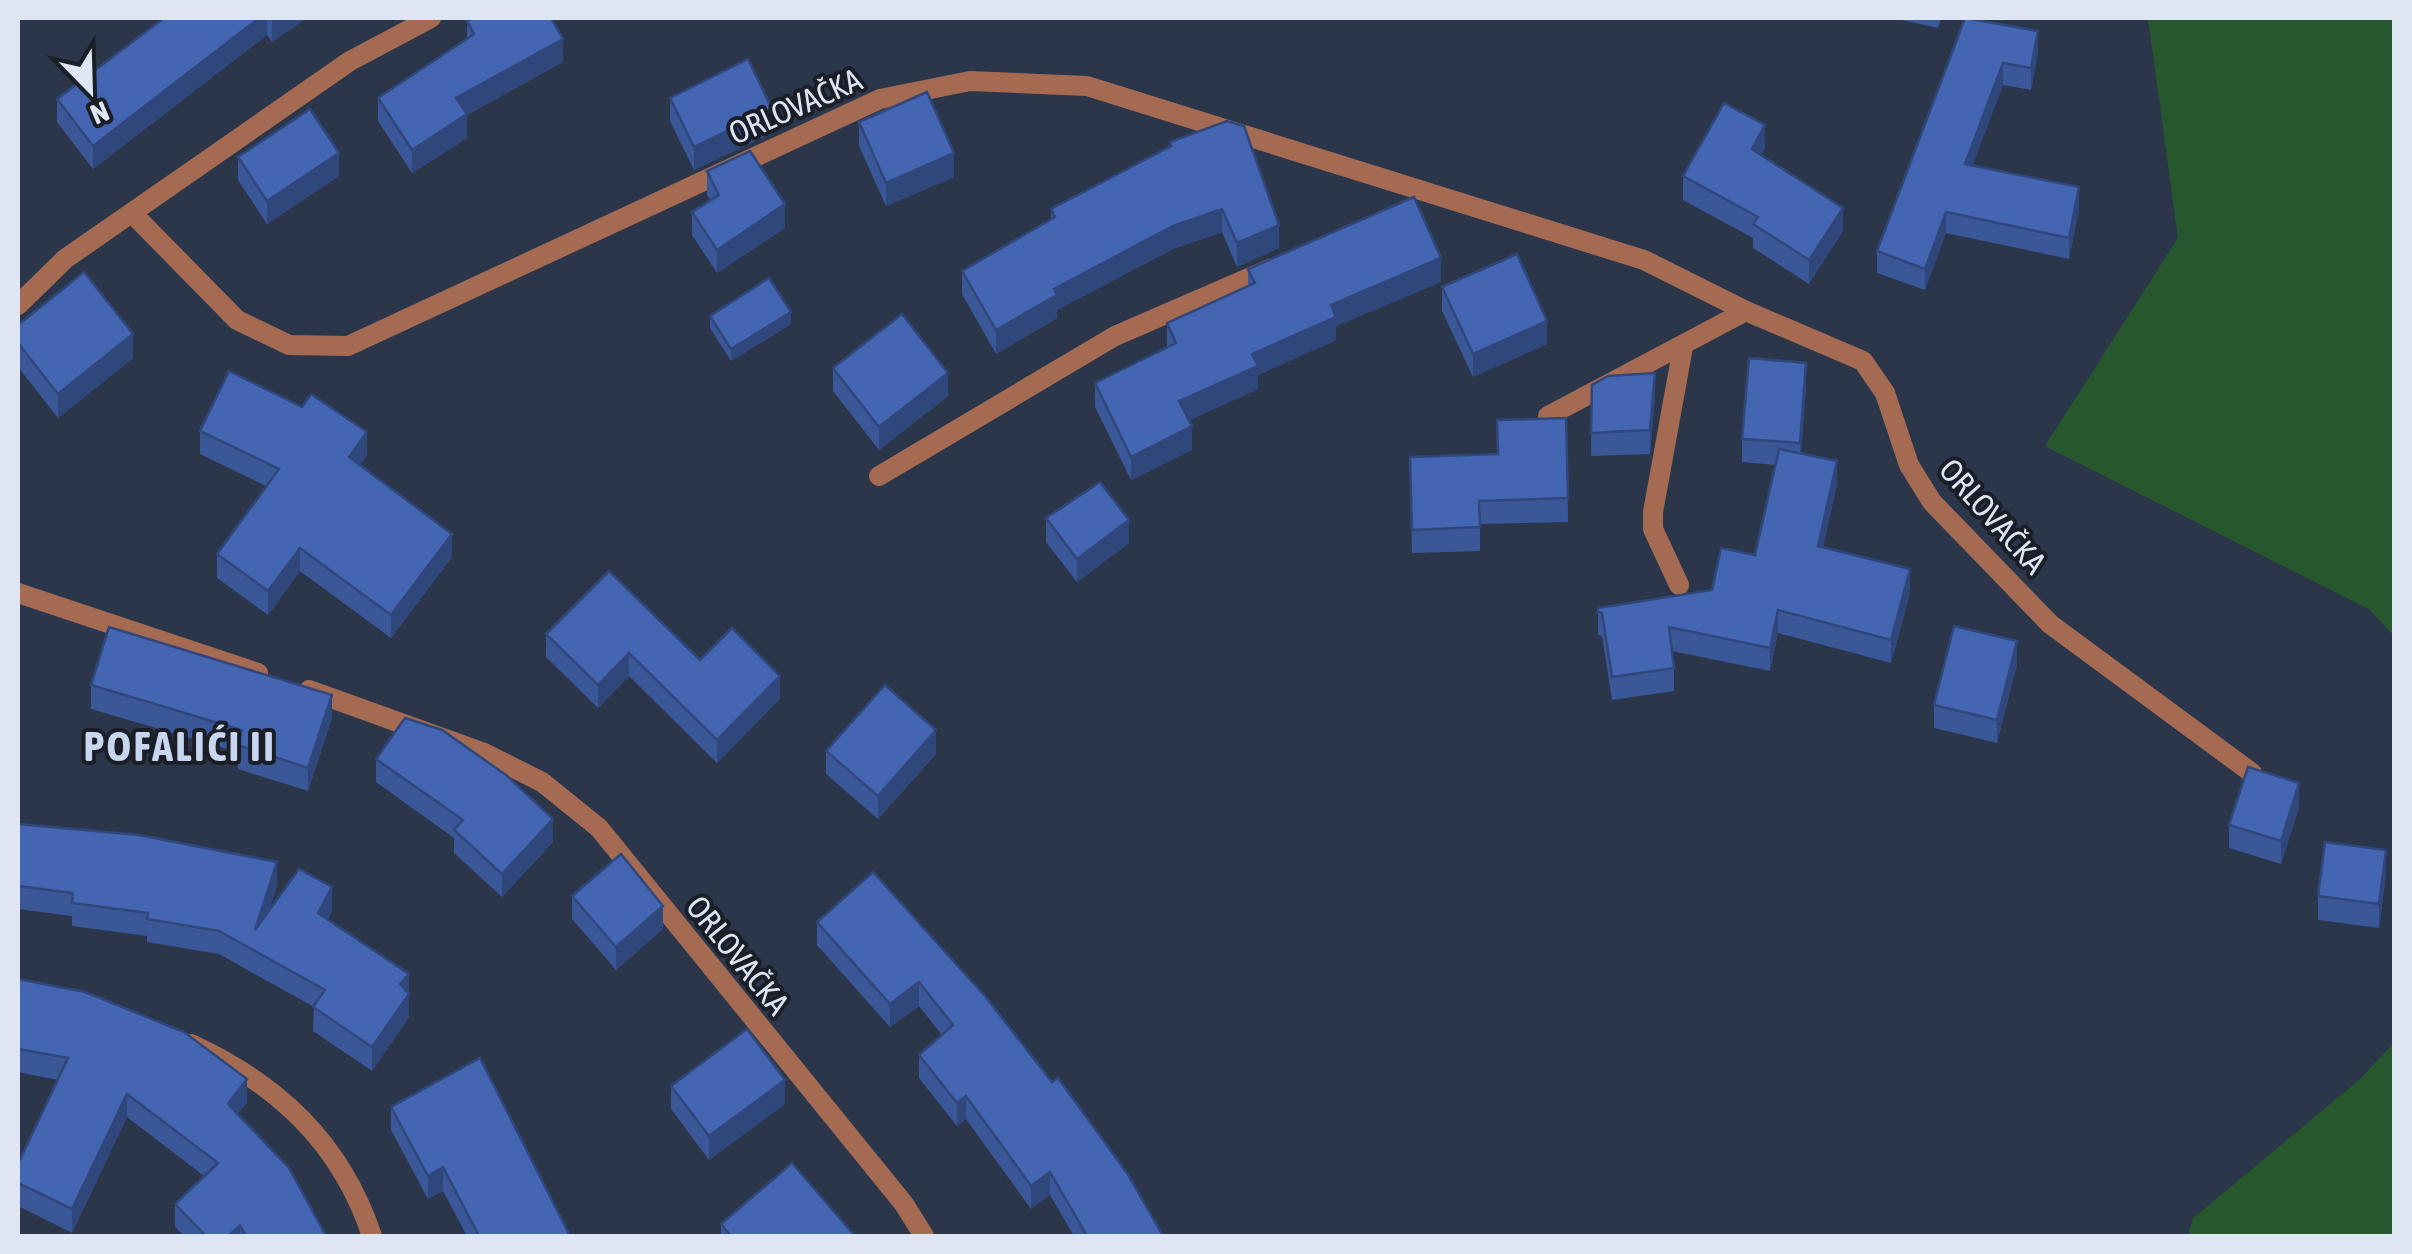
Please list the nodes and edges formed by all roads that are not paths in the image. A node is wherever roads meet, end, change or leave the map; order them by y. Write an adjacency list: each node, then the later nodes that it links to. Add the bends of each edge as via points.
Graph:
1 (431, 18): 4 (street, via 350,61)
2 (1433, 195): 3 (street); 4 (street, ORLOVAČKA, via 1087,86 970,81 880,98 348,346 289,345 237,320); 7 (street, ORLOVAČKA, via 1644,260)
3 (1404, 209)
4 (132, 214): 6 (street, via 65,259)
5 (1290, 260): 10 (street, via 1114,336)
6 (18, 304)
7 (1746, 311): 8 (street); 13 (street, ORLOVAČKA, via 1863,361 1886,393 1910,465 1932,502 2050,624)
8 (1683, 347): 9 (street); 11 (street, via 1653,512 1653,529)
9 (1548, 416)
10 (879, 476)
11 (1679, 585)
12 (18, 594): 16 (street, ORLOVAČKA, via 447,739 542,782 599,828)
13 (2252, 773)
14 (167, 1032): 15 (street, via 245,1069 279,1097 332,1155)
15 (372, 1236)
16 (924, 1236)

